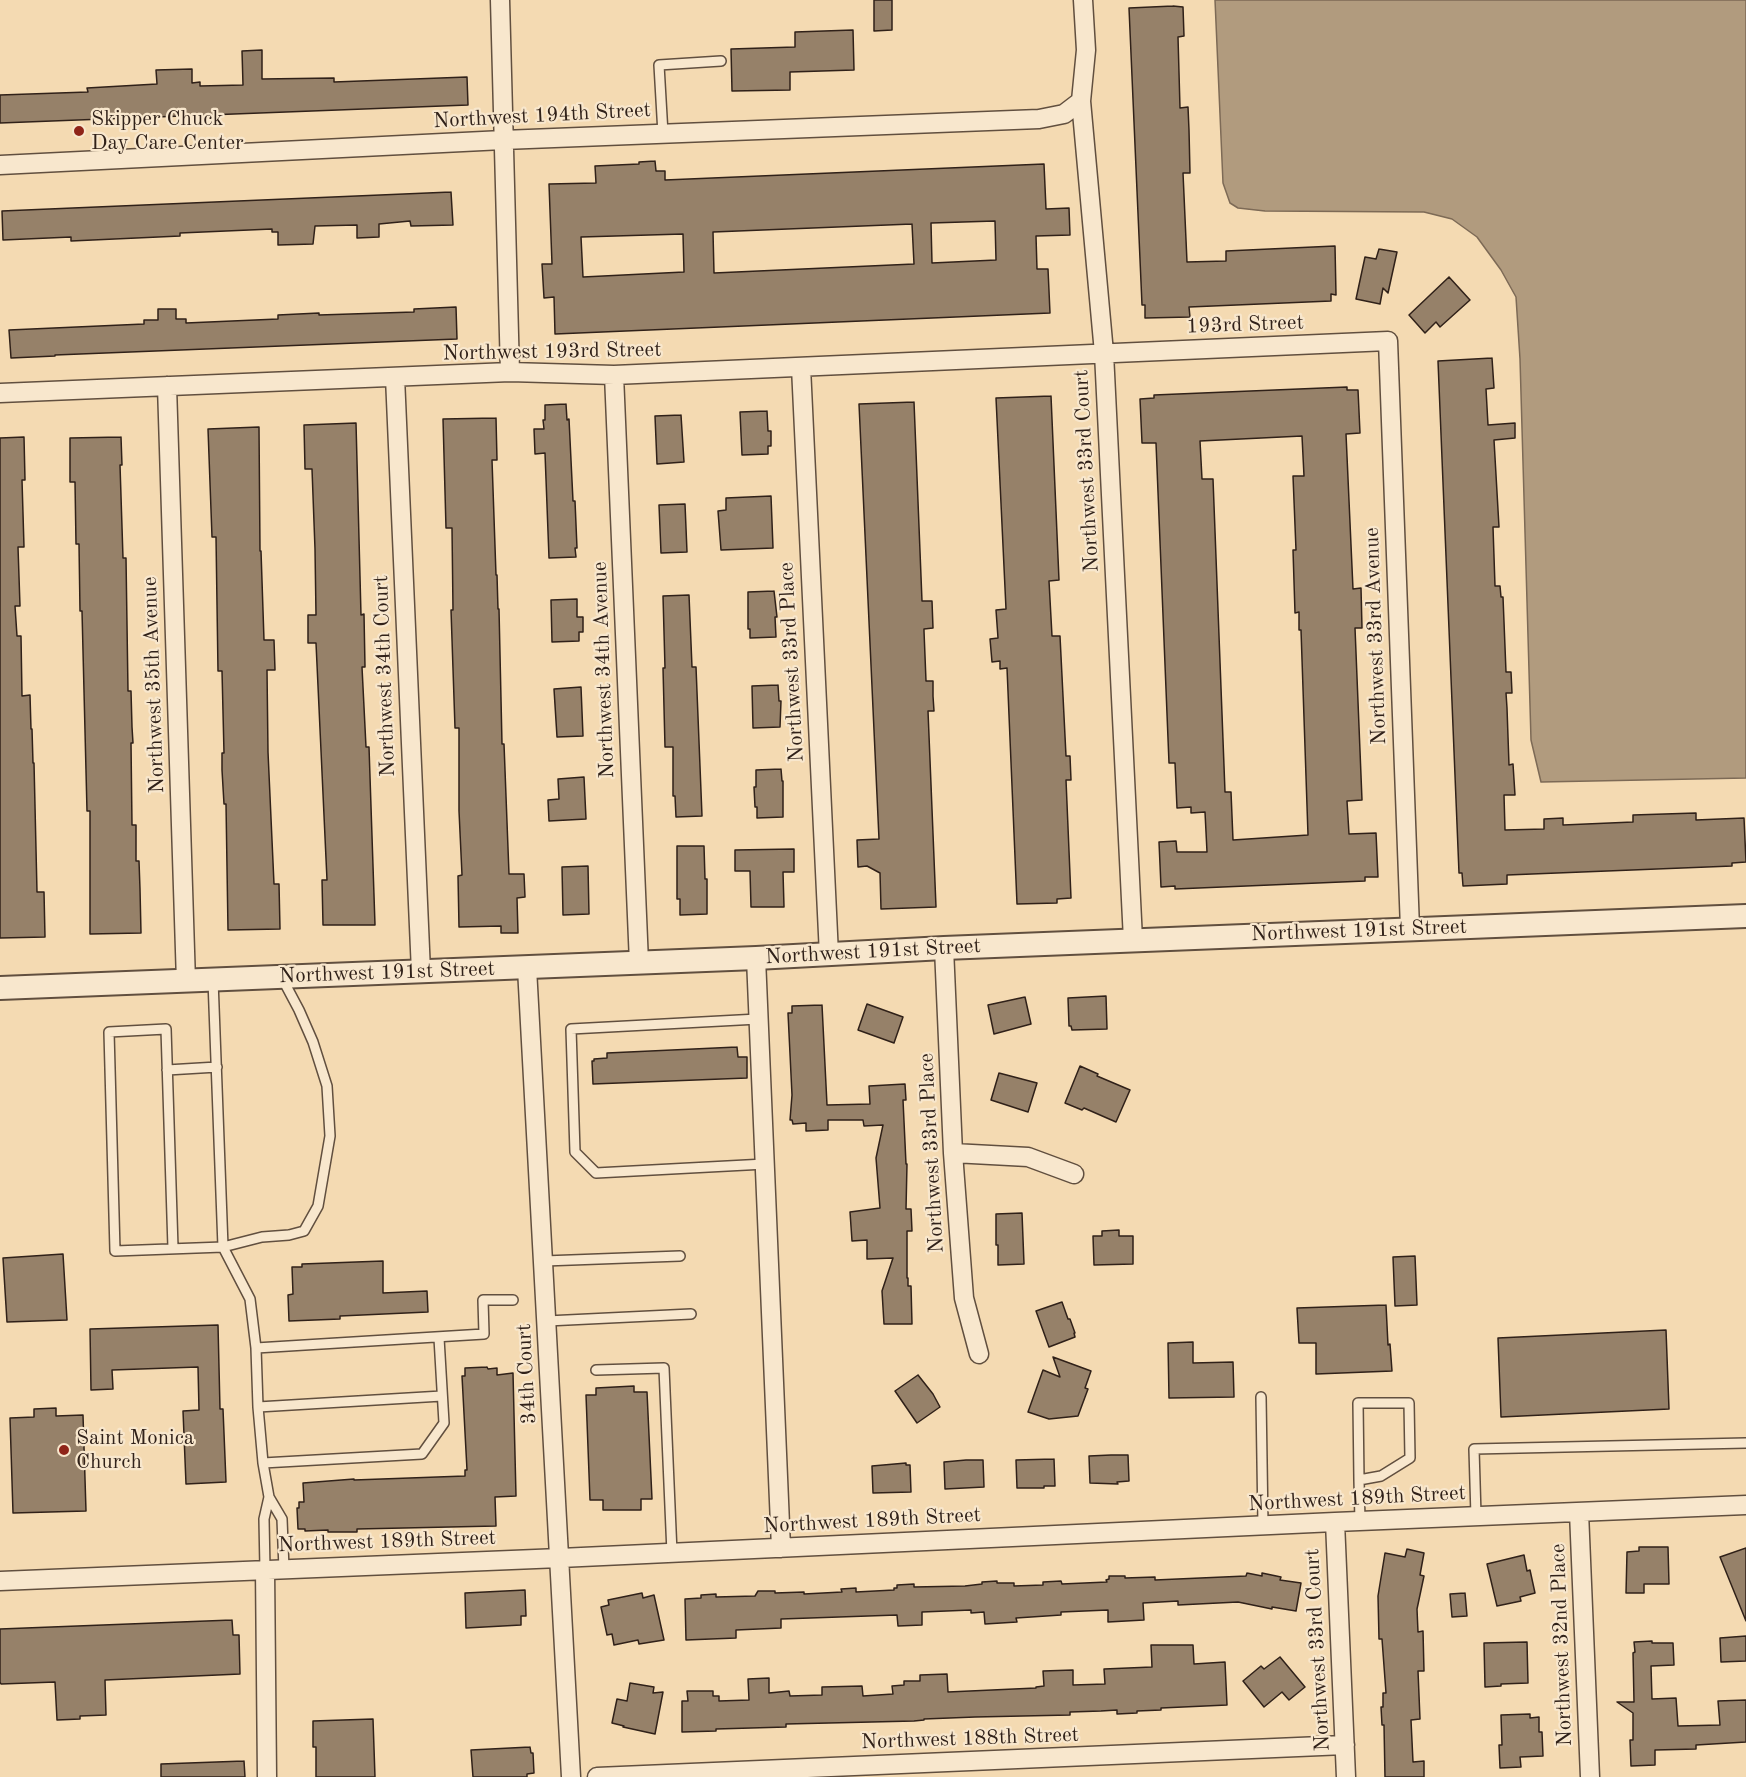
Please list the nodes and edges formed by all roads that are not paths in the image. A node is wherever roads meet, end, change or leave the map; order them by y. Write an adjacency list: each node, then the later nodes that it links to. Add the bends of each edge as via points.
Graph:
1 (500, 0): 6 (street)
2 (1083, 0): 4 (street, Northwest 33rd Court, via 1086,50)
3 (721, 61): 5 (lane, via 659,64)
4 (1081, 101): 5 (street, Northwest 194th Street, via 1064,114 1039,119); 9 (street, Northwest 33rd Court)
5 (663, 134): 6 (street, Northwest 194th Street)
6 (503, 140): 7 (street, Northwest 194th Street); 11 (street)
7 (0, 165)
8 (1388, 341): 9 (street, 193rd Street); 17 (street, Northwest 33rd Avenue)
9 (1104, 353): 10 (street, Northwest 193rd Street); 18 (street, Northwest 33rd Court)
10 (801, 367): 12 (street, Northwest 193rd Street); 20 (street, Northwest 33rd Place)
11 (510, 372): 12 (street, Northwest 193rd Street); 13 (street, Northwest 193rd Street)
12 (614, 375): 22 (street, Northwest 34th Avenue)
13 (395, 377): 14 (street, Northwest 193rd Street); 24 (street, Northwest 34th Court)
14 (167, 386): 15 (street, Northwest 193rd Street); 27 (street, Northwest 35th Avenue)
15 (0, 393)
16 (1746, 916): 17 (street, Northwest 191st Street)
17 (1410, 929): 18 (street, Northwest 191st Street)
18 (1133, 940): 19 (street, Northwest 191st Street)
19 (944, 948): 20 (street, Northwest 191st Street); 32 (street, Northwest 33rd Place)
20 (829, 955): 21 (street, Northwest 191st Street)
21 (756, 958): 22 (street, Northwest 191st Street); 29 (street)
22 (639, 963): 23 (street, Northwest 191st Street)
23 (527, 968): 24 (street, Northwest 191st Street); 38 (street, 34th Court)
24 (421, 972): 25 (street, Northwest 191st Street)
25 (282, 978): 26 (street, Northwest 191st Street); 35 (lane, via 313,1042 327,1086 330,1136 318,1206 304,1231)
26 (213, 980): 27 (street, Northwest 191st Street); 30 (lane)
27 (186, 982): 28 (street, Northwest 191st Street)
28 (0, 988)
29 (758, 1019): 33 (street); 33 (lane, via 571,1029 575,1152 596,1173)
30 (217, 1067): 31 (lane); 35 (lane)
31 (167, 1070): 36 (lane); 36 (lane, via 166,1029 109,1032 115,1251)
32 (953, 1153): 34 (street, via 1028,1157); 44 (street, Northwest 33rd Place, via 964,1298)
33 (765, 1164): 59 (street)
34 (1074, 1174)
35 (223, 1247): 36 (lane); 43 (lane, via 250,1299)
36 (173, 1248)
37 (680, 1256): 38 (lane)
38 (544, 1261): 41 (street, 34th Court)
39 (513, 1300): 42 (lane, via 483,1300 484,1334)
40 (691, 1314): 41 (lane)
41 (547, 1322): 61 (street, 34th Court)
42 (439, 1338): 43 (lane); 46 (lane)
43 (256, 1348): 48 (lane)
44 (979, 1354)
45 (596, 1370): 60 (lane, via 664,1368)
46 (442, 1396): 48 (lane); 50 (lane, via 444,1423 422,1454)
47 (1261, 1397): 58 (lane)
48 (258, 1407): 50 (lane)
49 (1746, 1443): 55 (lane, via 1474,1449)
50 (263, 1463): 52 (lane)
51 (1359, 1480): 51 (lane, via 1358,1403 1410,1403 1410,1458 1381,1476); 56 (lane)
52 (269, 1497): 62 (lane, via 264,1519); 62 (lane, via 282,1519)
53 (1746, 1505): 54 (street, Northwest 189th Street)
54 (1579, 1512): 55 (street, Northwest 189th Street); 69 (street, Northwest 32nd Place)
55 (1476, 1516): 56 (street, Northwest 189th Street)
56 (1360, 1521): 57 (street, Northwest 189th Street)
57 (1335, 1522): 58 (street, Northwest 189th Street); 64 (street, Northwest 33rd Court)
58 (1263, 1526): 59 (street, Northwest 189th Street)
59 (781, 1548): 60 (street, Northwest 189th Street)
60 (672, 1553): 61 (street, Northwest 189th Street)
61 (560, 1558): 62 (street, Northwest 189th Street); 66 (street, 34th Court)
62 (275, 1569): 63 (street, Northwest 189th Street); 65 (street)
63 (0, 1581)
64 (1345, 1745): 67 (street, Northwest 188th Street); 68 (street, Northwest 33rd Court)
65 (267, 1777)
66 (571, 1777)
67 (597, 1777)
68 (1346, 1777)
69 (1590, 1777)

